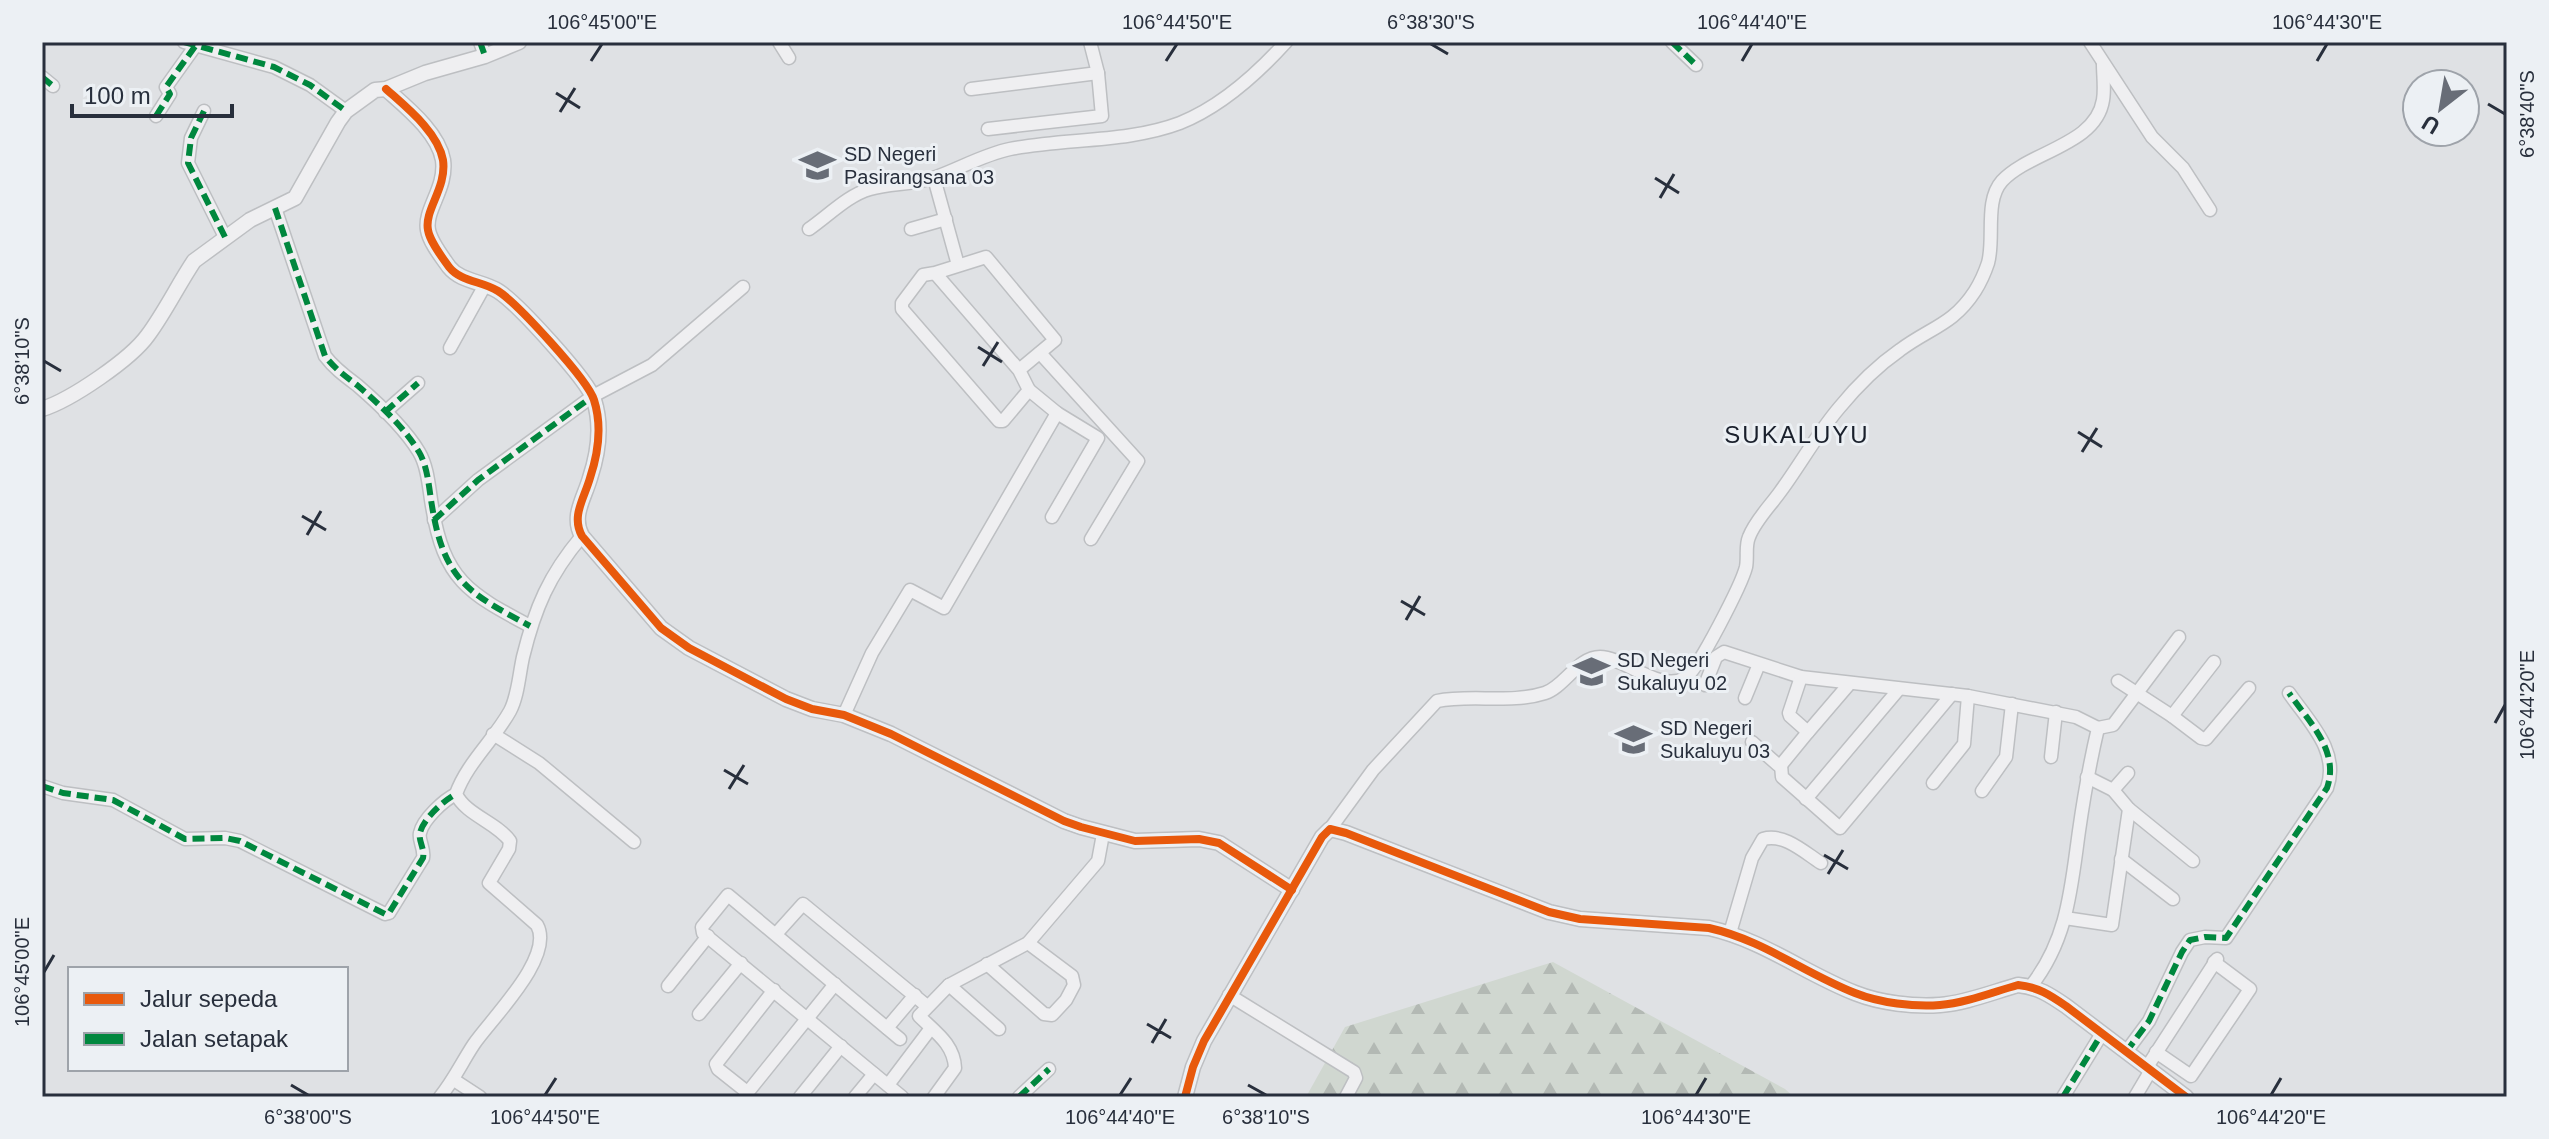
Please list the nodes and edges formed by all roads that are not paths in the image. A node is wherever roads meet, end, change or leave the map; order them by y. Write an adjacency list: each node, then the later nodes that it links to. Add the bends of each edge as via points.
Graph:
1 (519, 42): 8 (street)
2 (779, 42): 9 (street)
3 (1090, 42): 12 (street)
4 (1286, 42): 21 (street, via 1240,85 1178,124 1011,149)
5 (1672, 42): 11 (street)
6 (2090, 42): 10 (street)
7 (190, 44): 18 (street, via 284,71); 19 (street)
8 (482, 49): 15 (street)
9 (789, 58)
10 (2103, 64): 23 (street); 81 (street, via 2103,102 2094,121 2083,133 2032,159 2002,181 1995,193 1988,263 1958,315 1871,373 1838,410 1748,538 1746,568 1690,674 1668,681 1595,657 1542,694 1437,701 1373,770)
11 (1696, 65)
12 (1098, 73): 16 (street); 20 (street, via 1103,114 1099,118)
13 (42, 77): 14 (street)
14 (53, 86)
15 (386, 89): 18 (street, via 375,90); 30 (street, via 440,149 443,180 428,219 431,239 455,273)
16 (971, 89)
17 (204, 111): 27 (street, via 191,138 188,163)
18 (346, 111): 22 (street, via 303,187)
19 (156, 116)
20 (988, 129)
21 (934, 178): 24 (street); 25 (street, via 863,191)
22 (275, 208): 27 (street); 39 (street, via 325,356)
23 (2210, 210)
24 (946, 219): 26 (street); 28 (street)
25 (809, 229)
26 (911, 229)
27 (225, 237): 38 (street, via 194,261 137,348 76,392)
28 (958, 265): 29 (street); 33 (street, via 986,257 1055,340)
29 (935, 273): 34 (street); 36 (street, via 923,275 902,309 995,419 1003,421)
30 (485, 285): 32 (street); 37 (street, via 531,321)
31 (743, 287): 37 (street, via 652,365)
32 (450, 348)
33 (1040, 353): 34 (street); 42 (street)
34 (1019, 370): 36 (street)
35 (418, 383): 39 (street)
36 (1029, 390): 40 (street)
37 (593, 396): 44 (street, via 478,480); 45 (street, via 598,443 577,517)
38 (42, 409)
39 (385, 412): 44 (street, via 422,456)
40 (1057, 413): 41 (street); 64 (street, via 944,608 910,590 872,653)
41 (1098, 438): 42 (street); 43 (street)
42 (1118, 439): 46 (street, via 1138,461)
43 (1052, 517)
44 (434, 520): 47 (street, via 448,563 466,587)
45 (582, 536): 47 (street, via 550,579); 64 (street, via 649,617 673,637 798,704)
46 (1091, 539)
47 (530, 626): 68 (street, via 513,704)
48 (2179, 637): 57 (street)
49 (2214, 662): 65 (street)
50 (1759, 664): 51 (street); 54 (street, via 1719,653); 61 (street)
51 (1801, 677): 53 (street); 67 (street, via 1789,713)
52 (2118, 681): 57 (street)
53 (1850, 683): 56 (street); 67 (street)
54 (1705, 685)
55 (2249, 688): 65 (street, via 2206,739)
56 (1899, 689): 59 (street); 79 (street)
57 (2137, 693): 65 (street); 66 (street, via 2113,725)
58 (2289, 693): 112 (street, via 2327,749 2332,773 2327,788 2226,938 2190,940 2149,1021)
59 (1952, 694): 60 (street); 79 (street, via 1840,828)
60 (1968, 696): 62 (street); 74 (street, via 1964,744)
61 (1745, 698)
62 (2012, 704): 63 (street); 77 (street, via 2006,757)
63 (2056, 712): 66 (street); 70 (street)
64 (844, 715): 82 (street, via 1064,821)
65 (2172, 716)
66 (2098, 728): 73 (street)
67 (1808, 732): 71 (street)
68 (493, 734): 78 (street); 83 (street, via 539,763)
69 (1752, 742): 71 (street)
70 (2051, 757)
71 (1781, 765): 79 (street, via 1782,777)
72 (2128, 773): 76 (street)
73 (2087, 777): 76 (street); 89 (street)
74 (1933, 783)
75 (42, 786): 78 (street, via 113,800 185,839 240,841 385,914 423,858 422,829)
76 (2113, 790): 80 (street)
77 (1982, 791)
78 (456, 794): 117 (street, via 510,841 489,883 537,925 542,939 515,992)
79 (1806, 799)
80 (2129, 809): 84 (street); 85 (street)
81 (1330, 829): 87 (street); 90 (street, via 1549,912)
82 (1103, 834): 87 (street, via 1149,842 1208,840); 93 (street, via 1098,861)
83 (634, 842)
84 (2121, 859): 88 (street); 89 (street, via 2112,925)
85 (2193, 861)
86 (1821, 863): 90 (street, via 1784,840 1763,839 1752,858)
87 (1292, 890): 102 (street)
88 (2173, 899)
89 (2065, 918): 99 (street, via 2048,965)
90 (1730, 933): 99 (street, via 1855,994 1890,1001 1937,1005)
91 (776, 934): 92 (street, via 727,895 702,927); 96 (street); 101 (street, via 803,904)
92 (708, 936): 94 (street); 98 (street)
93 (1028, 943): 95 (street); 95 (street, via 1072,976 1074,985 1052,1015 1044,1014)
94 (741, 963): 100 (street); 104 (street)
95 (987, 964): 97 (street)
96 (835, 984): 105 (street); 106 (street)
97 (949, 985): 103 (street); 108 (street)
98 (668, 986)
99 (2031, 986): 109 (street)
100 (774, 990): 105 (street); 119 (street, via 716,1064)
101 (915, 995): 103 (street); 106 (street)
102 (1229, 995): 127 (street, via 1198,1054); 128 (street, via 1354,1072)
103 (927, 1006): 107 (street, via 919,1016)
104 (699, 1014)
105 (807, 1017): 111 (street); 119 (street)
106 (887, 1028): 110 (street)
107 (931, 1028): 118 (street); 125 (street, via 950,1046 955,1068)
108 (999, 1029)
109 (2101, 1035): 112 (street); 129 (street)
110 (900, 1039)
111 (841, 1046): 116 (street); 122 (street)
112 (2126, 1052): 114 (street)
113 (2156, 1052): 113 (street, via 2191,1076 2250,989 2216,960); 114 (street)
114 (2149, 1068): 130 (street); 131 (street)
115 (1049, 1069): 126 (street)
116 (874, 1074): 118 (street); 123 (street)
117 (454, 1080): 120 (street); 121 (street)
118 (888, 1085): 124 (street)
119 (746, 1095)
120 (440, 1097)
121 (480, 1097)
122 (800, 1097)
123 (855, 1097)
124 (902, 1097)
125 (934, 1097)
126 (1019, 1097)
127 (1185, 1097)
128 (1346, 1097)
129 (2063, 1097)
130 (2135, 1097)
131 (2186, 1097)

